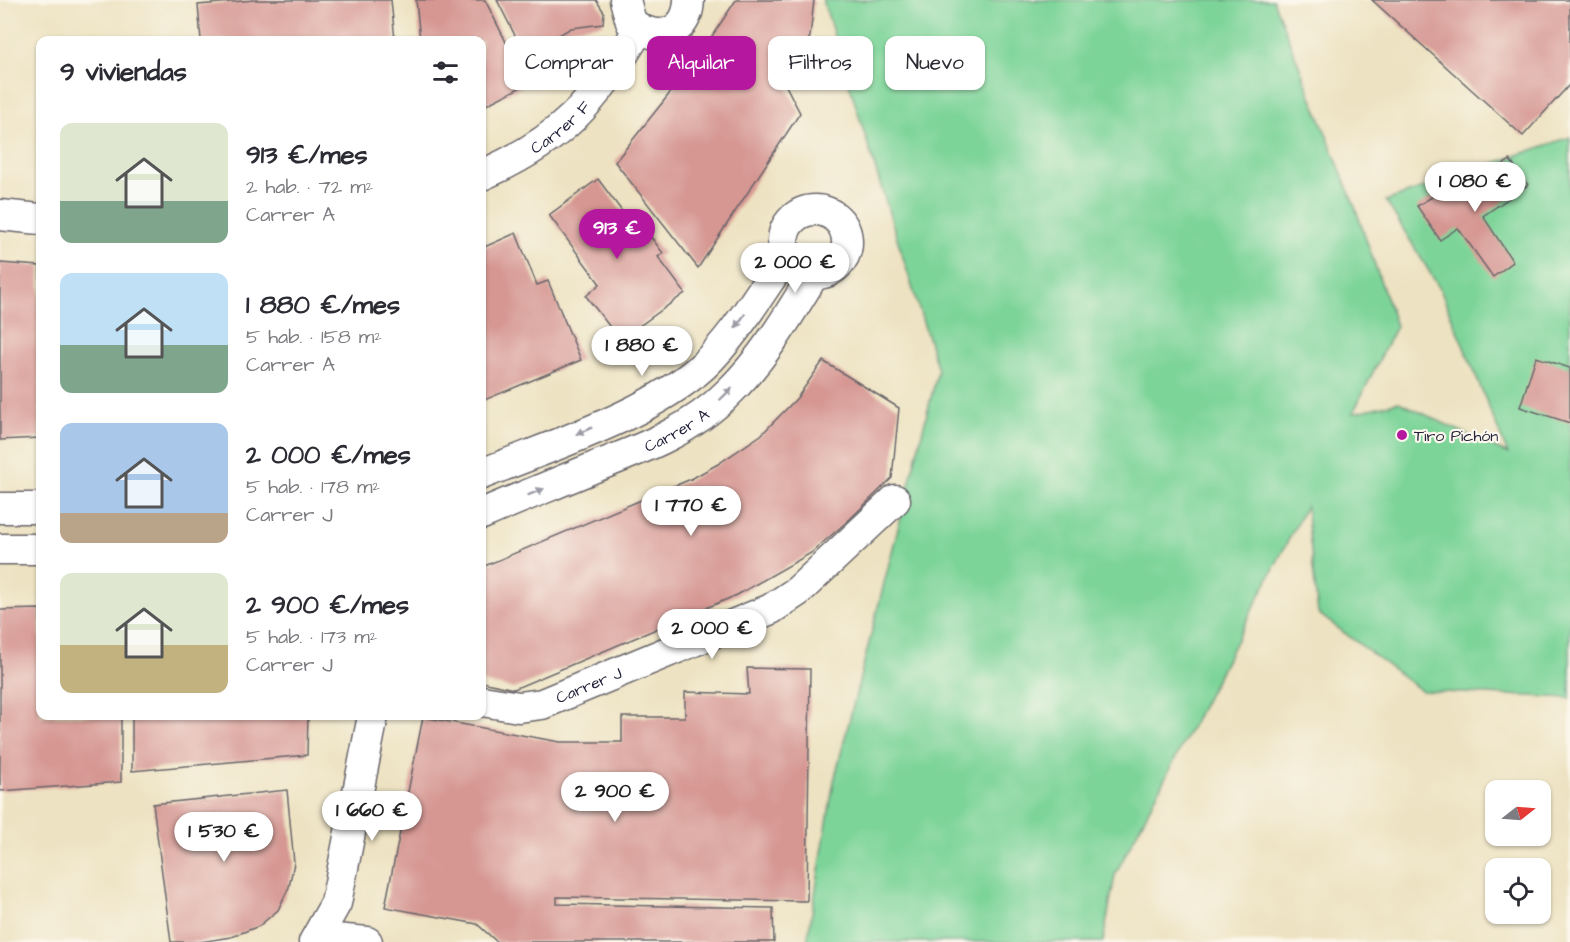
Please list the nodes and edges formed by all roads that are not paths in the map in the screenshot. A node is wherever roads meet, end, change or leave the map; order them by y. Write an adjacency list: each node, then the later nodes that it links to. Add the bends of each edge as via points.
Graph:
1 (625, 0): 3 (street, via 626,12)
2 (689, 0): 3 (street, via 685,19 669,32 648,34)
3 (639, 29): 4 (street, Carrer F, via 591,100 561,130)
4 (486, 172)
5 (0, 215): 6 (street)
6 (36, 219)
7 (786, 256): 8 (street, via 797,269); 8 (street, via 784,233 797,215 818,210 836,218 847,235 844,258 831,271); 9 (street, one-way to 9, via 727,339 688,379 620,416)
8 (814, 274): 13 (street, Carrer A, one-way to 8, via 685,428 729,392 752,366)
9 (486, 472)
10 (895, 500): 16 (street, Carrer J, via 798,591 771,609 542,704 519,707)
11 (0, 508): 12 (street)
12 (36, 508)
13 (486, 512)
14 (0, 549): 15 (street)
15 (36, 549)
16 (486, 702)
17 (372, 720): 18 (street, via 336,903)
18 (318, 936): 19 (street)
19 (367, 942)

